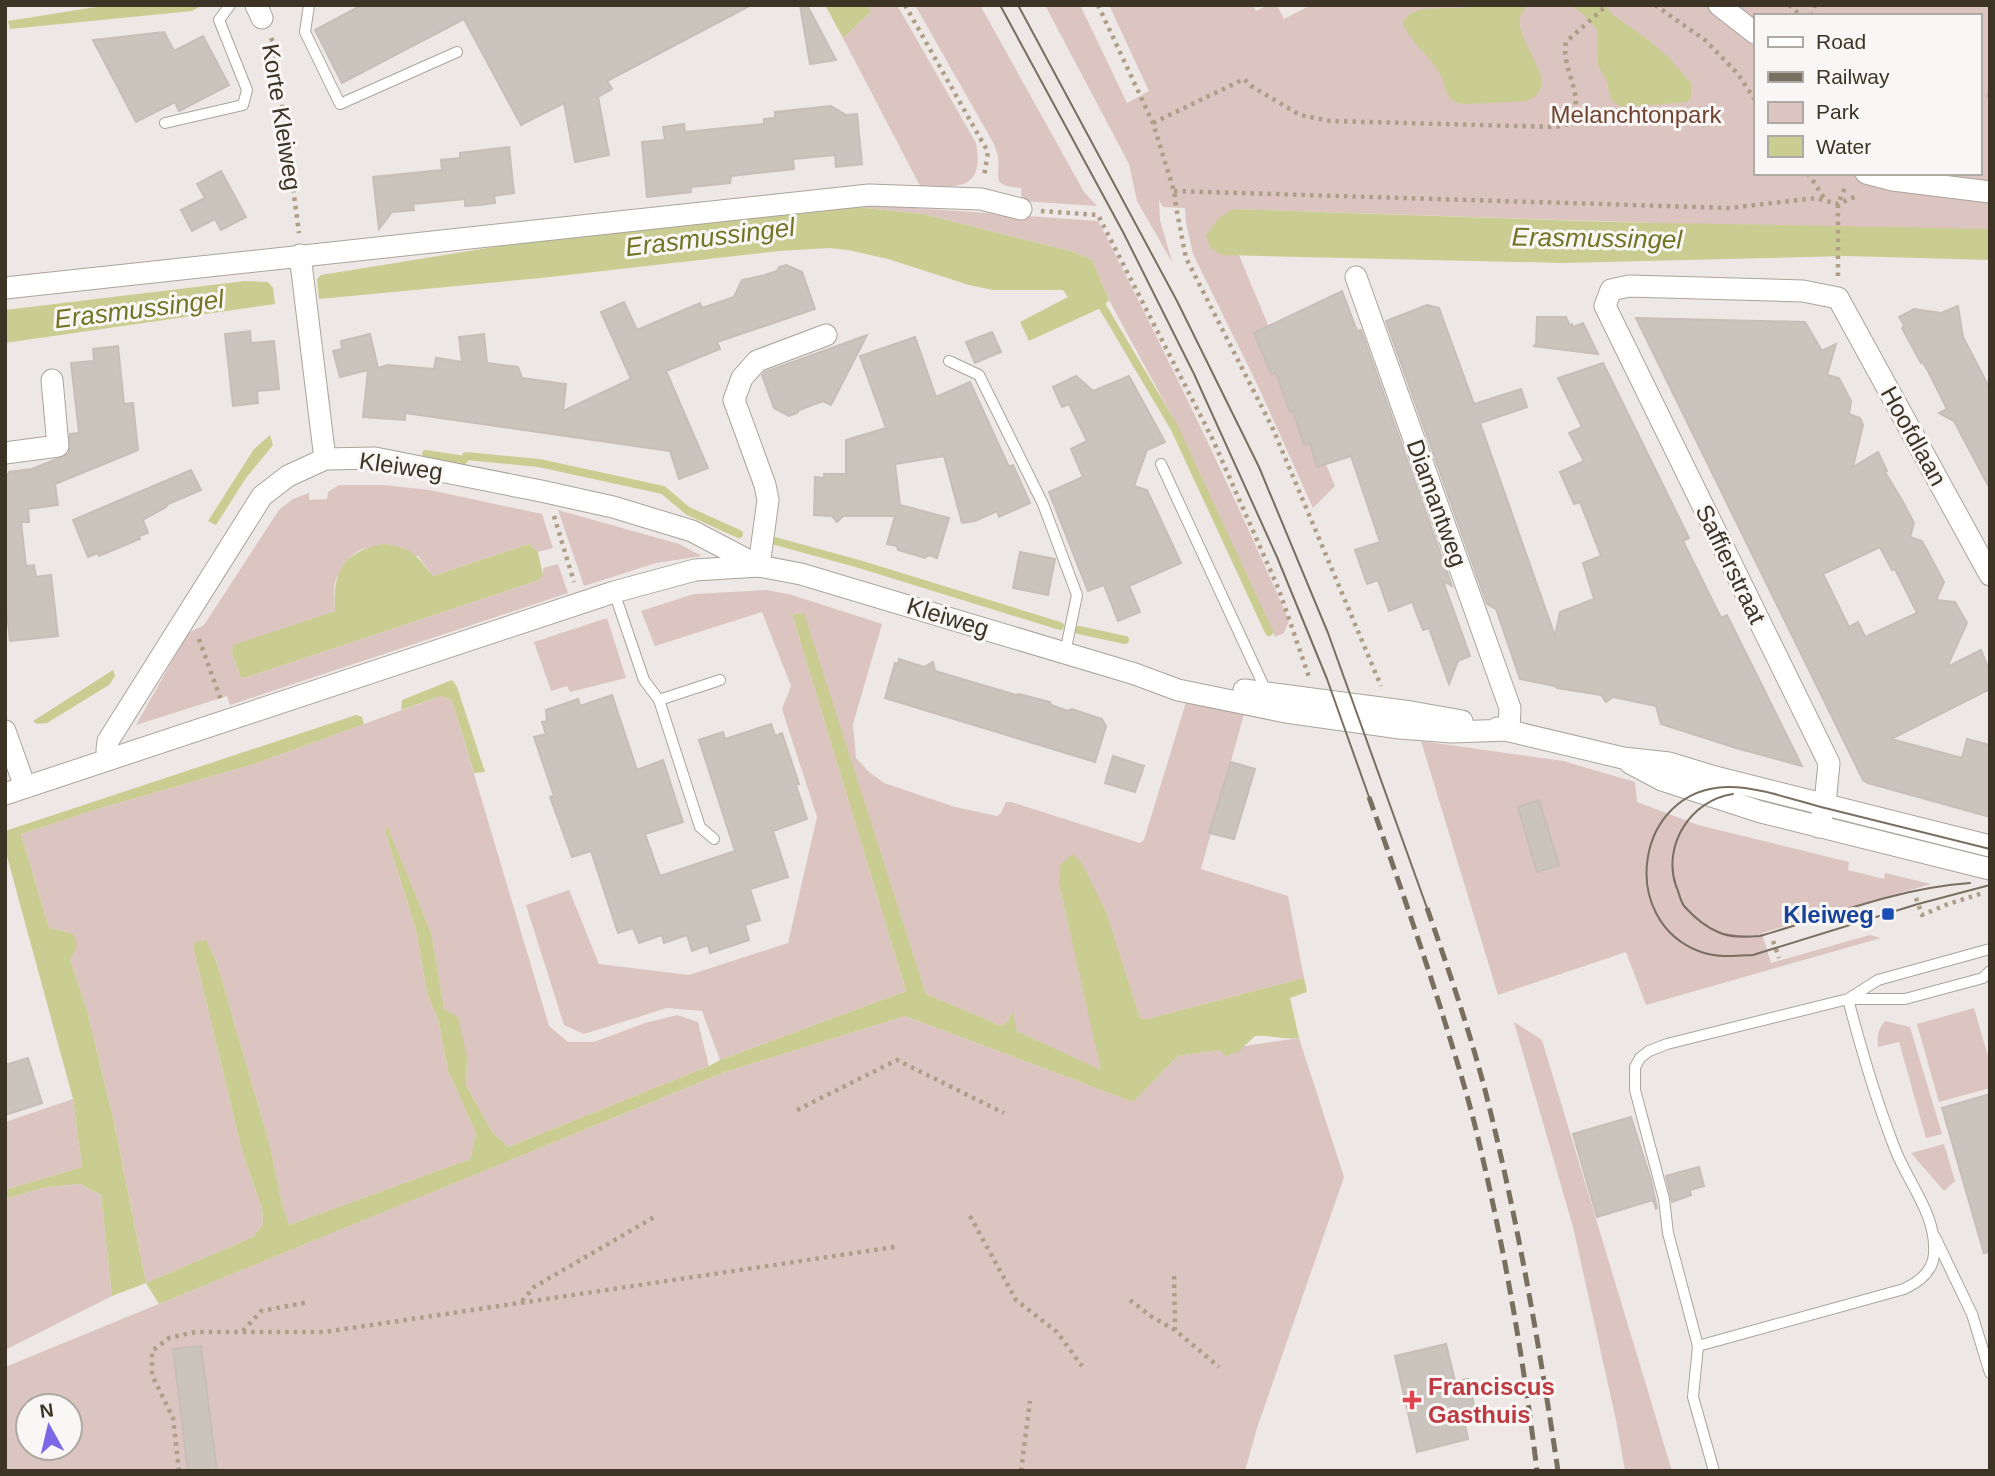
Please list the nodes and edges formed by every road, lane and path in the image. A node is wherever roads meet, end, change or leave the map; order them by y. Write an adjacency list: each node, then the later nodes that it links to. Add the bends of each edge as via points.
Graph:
1 (230, 5): 12 (lane, via 219,20 247,90 243,105)
2 (309, 5): 10 (lane, via 305,32 340,104)
3 (905, 5): 18 (path, via 988,152)
4 (1098, 5): 13 (path)
5 (1655, 5): 11 (path, via 1705,40)
6 (1719, 5): 9 (street)
7 (1607, 6): 13 (path, via 1566,42 1576,101 1569,124 1329,121 1300,115 1244,79)
8 (259, 11): 21 (path, Korte Kleiweg, via 274,44)
9 (1754, 32)
10 (457, 52)
11 (1754, 98)
12 (165, 123)
13 (1153, 123): 16 (path)
14 (1809, 175): 19 (path)
15 (1874, 175): 17 (street)
16 (1174, 191): 19 (path, via 1730,208 1815,198); 43 (path, via 1186,258 1273,429)
17 (1990, 192)
18 (981, 199): 20 (street); 22 (street, via 869,195)
19 (1827, 202): 23 (path, via 1838,204)
20 (1021, 209): 41 (path, via 1098,215 1213,440 1279,590)
21 (299, 231)
22 (300, 255): 25 (street); 31 (street)
23 (1838, 276)
24 (1356, 277): 47 (street, Diamantweg, via 1510,708)
25 (5, 288)
26 (1605, 306): 35 (street, Hoofdlaan, via 1611,290 1629,286 1803,291 1838,298); 52 (street, Saffierstraat, via 1829,763)
27 (826, 335): 34 (street, via 757,361 742,378 734,400 768,500)
28 (949, 361): 39 (lane, via 979,375 1043,504 1077,595)
29 (52, 380): 30 (street, via 58,446)
30 (5, 453)
31 (325, 459): 33 (street, Kleiweg, via 375,458); 38 (street, Kleiweg, via 288,476 262,496)
32 (1161, 464): 44 (lane)
33 (546, 493): 34 (street, Kleiweg, via 692,531); 37 (path)
34 (759, 566): 36 (street, Kleiweg, via 695,570); 39 (street, Kleiweg, via 801,574)
35 (1990, 575)
36 (614, 592): 37 (street, Kleiweg); 45 (lane, via 644,680)
37 (580, 603): 46 (street, Kleiweg)
38 (190, 611): 46 (path); 50 (street, Kleiweg, via 108,741)
39 (1065, 653): 40 (street, Kleiweg)
40 (1135, 674): 44 (street, Kleiweg); 47 (street, Kleiweg, via 1178,690 1286,712 1400,728)
41 (1309, 677)
42 (720, 680): 45 (lane)
43 (1381, 686)
44 (1267, 693): 47 (street, Kleiweg)
45 (659, 701): 54 (lane, via 700,827)
46 (228, 720): 50 (street, Kleiweg)
47 (1509, 730): 49 (street, Kleiweg)
48 (5, 731): 51 (street)
49 (1623, 758): 52 (street, Kleiweg, via 1669,763); 53 (street, Kleiweg, via 1662,780)
50 (109, 759): 51 (street, Kleiweg)
51 (15, 790)
52 (1825, 803): 53 (street, Saffierstraat); 55 (street, Kleiweg)
53 (1819, 827): 56 (street, Kleiweg)
54 (714, 839)
55 (1990, 846)
56 (1990, 869)
57 (1990, 892): 58 (path, via 1922,915)
58 (1916, 898)
59 (1773, 941): 61 (path)
60 (1990, 949): 63 (lane, via 1878,980)
61 (1779, 958)
62 (1990, 971): 63 (lane, via 1983,978 1905,999)
63 (1847, 999): 68 (lane, via 1895,1151); 76 (lane, via 1667,1044 1649,1051 1635,1067 1635,1090)
64 (797, 1110): 65 (path, via 897,1060)
65 (1004, 1113)
66 (656, 1216): 73 (path, via 534,1287)
67 (970, 1216): 77 (path, via 1016,1300 1057,1332)
68 (1932, 1229): 76 (lane, via 1934,1256 1929,1270 1904,1289); 79 (lane, via 1972,1314)
69 (895, 1247): 73 (path)
70 (1174, 1276): 74 (path)
71 (1130, 1300): 74 (path)
72 (309, 1302): 75 (path, via 261,1311)
73 (521, 1302): 75 (path, via 324,1332)
74 (1175, 1329): 78 (path)
75 (243, 1332): 81 (path, via 195,1332 169,1338 152,1351 152,1375 173,1418)
76 (1698, 1346): 83 (lane, via 1693,1397)
77 (1082, 1366)
78 (1219, 1367)
79 (1990, 1373)
80 (1030, 1401): 82 (path)
81 (179, 1471)
82 (1021, 1471)
83 (1714, 1471)

